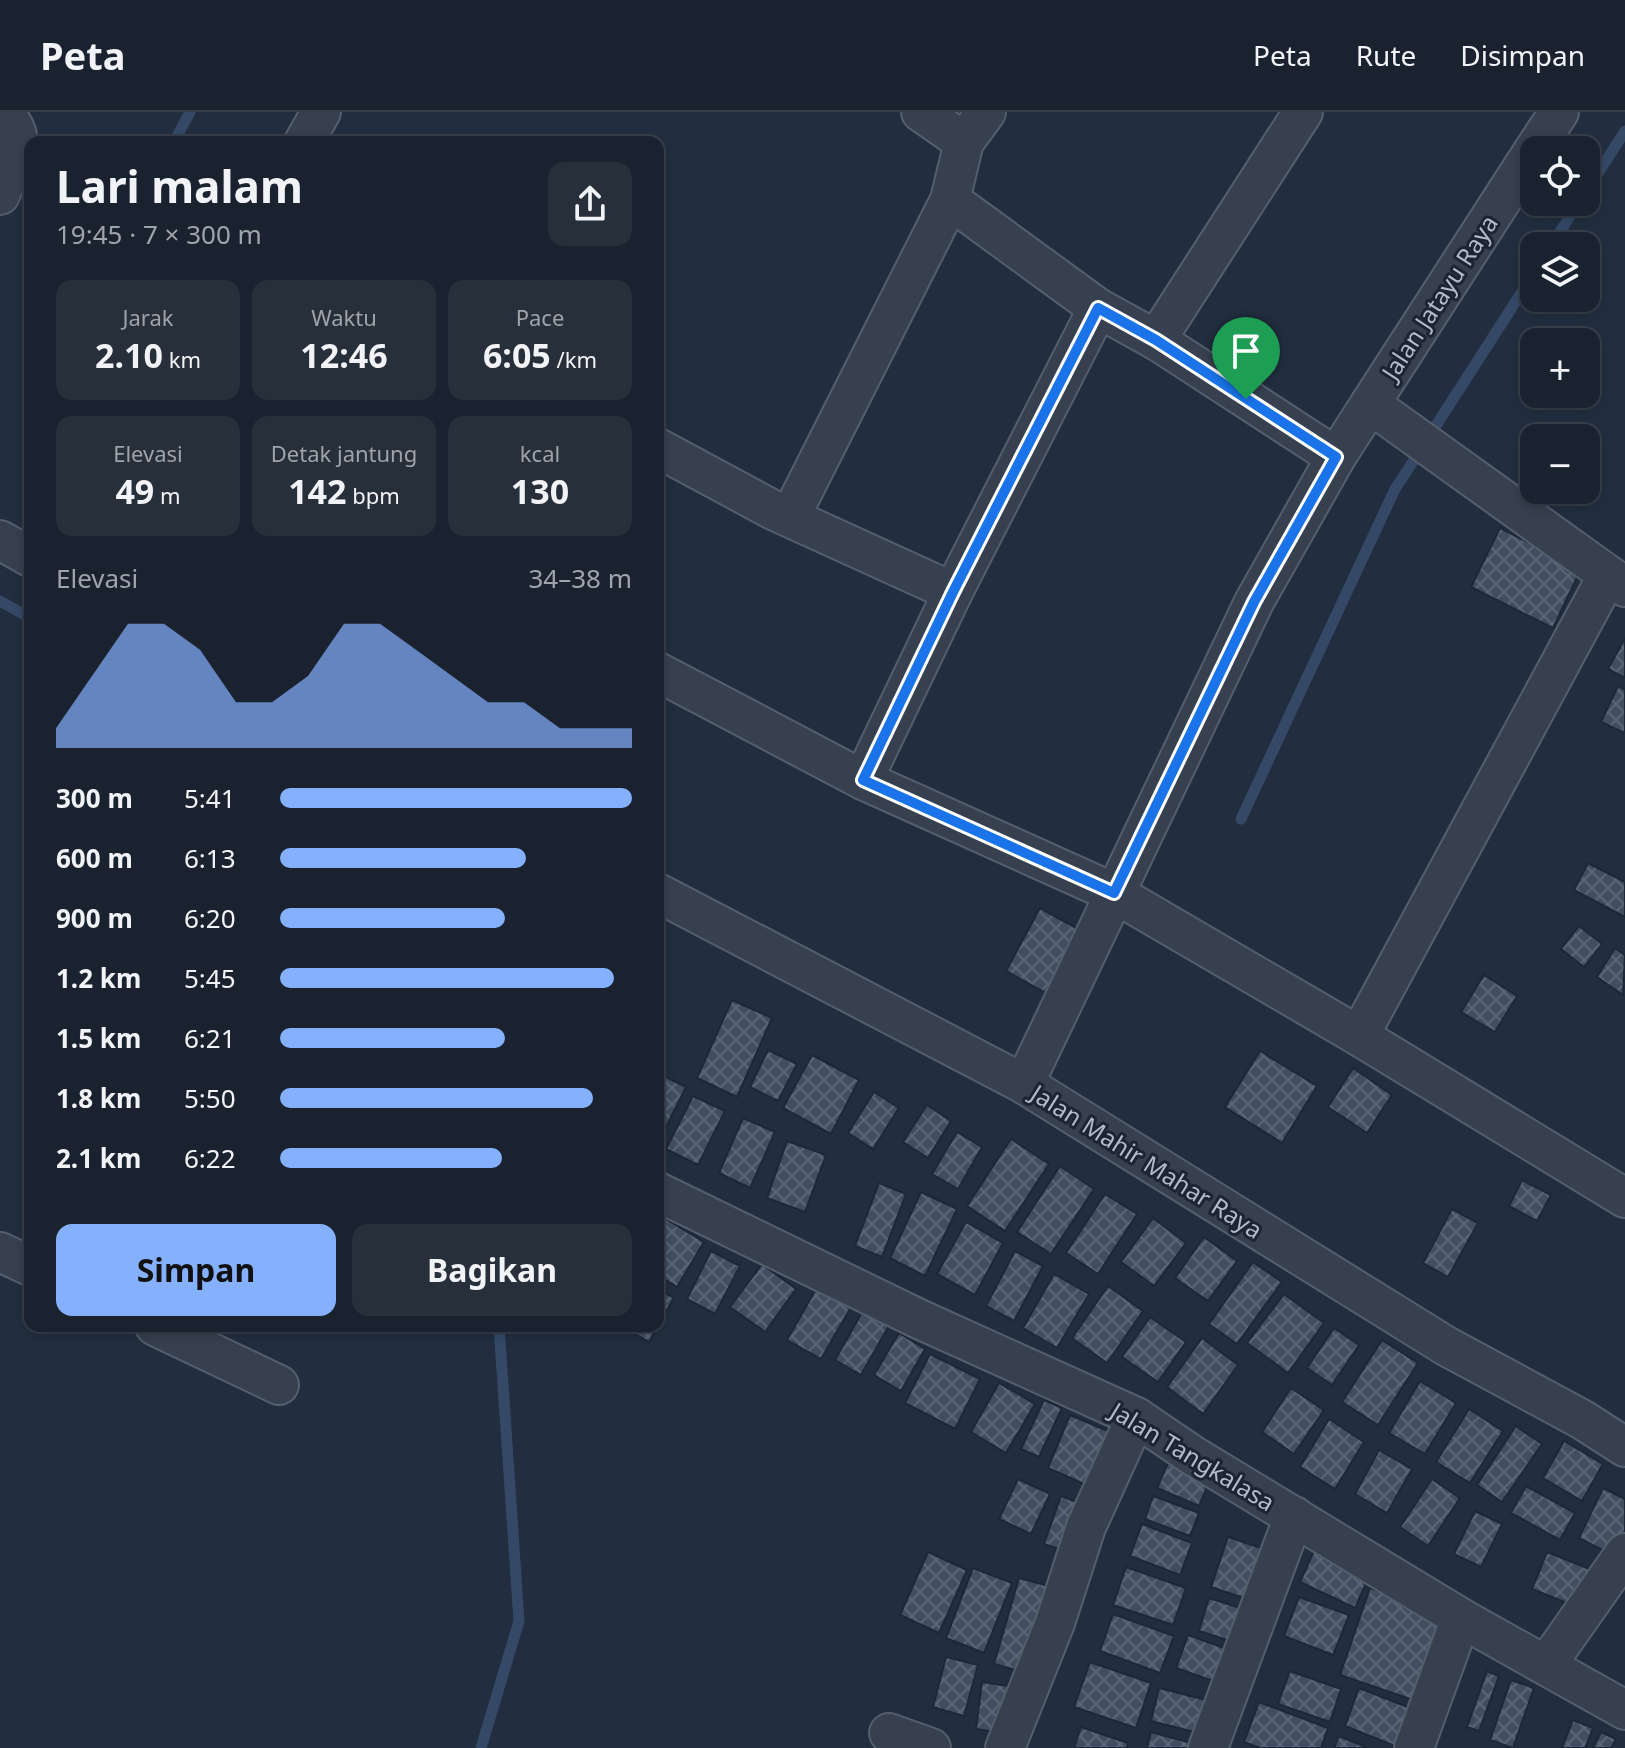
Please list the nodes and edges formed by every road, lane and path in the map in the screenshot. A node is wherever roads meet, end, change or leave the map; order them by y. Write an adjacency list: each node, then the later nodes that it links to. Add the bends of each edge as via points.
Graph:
1 (2, 112): 11 (street, via 19,138)
2 (321, 112): 7 (street)
3 (921, 112): 9 (street)
4 (986, 112): 9 (street)
5 (1303, 112): 14 (street)
6 (1559, 112): 8 (street, Jalan Jatayu Raya)
7 (307, 136)
8 (1543, 136)
9 (964, 142): 12 (street)
10 (1520, 172): 15 (street, Jalan Jatayu Raya)
11 (0, 195)
12 (950, 200): 13 (street); 18 (street)
13 (1098, 308): 14 (street); 22 (street)
14 (1156, 340): 17 (street)
15 (1370, 404): 17 (street, Jalan Jatayu Raya); 21 (street, Jalan Jatayu Raya)
16 (664, 451): 18 (street)
17 (1336, 457): 25 (street, Jalan Jatayu Raya, via 1254,602)
18 (790, 517): 22 (street)
19 (0, 540): 20 (street)
20 (24, 554)
21 (1616, 581): 27 (street)
22 (953, 592): 24 (street)
23 (664, 675): 24 (street)
24 (863, 780): 25 (street)
25 (1114, 893): 27 (street); 28 (street, Jalan Jatayu Raya)
26 (664, 896): 28 (street, Jalan Mahir Mahar Raya)
27 (1359, 1036): 30 (street)
28 (1024, 1084): 36 (street, Jalan Mahir Mahar Raya, via 1446,1346)
29 (664, 1195): 35 (street, Jalan Tangkalasa)
30 (1625, 1198)
31 (0, 1252): 32 (street)
32 (24, 1263)
33 (168, 1332): 34 (street)
34 (279, 1385)
35 (1136, 1417): 37 (street, Jalan Tangkalasa); 44 (street, via 1086,1527)
36 (1625, 1447)
37 (1294, 1516): 39 (street, Jalan Tangkalasa); 45 (street)
38 (1625, 1553): 40 (street)
39 (1461, 1618): 40 (street, Jalan Tangkalasa); 46 (street)
40 (1547, 1664): 41 (street, Jalan Tangkalasa)
41 (1625, 1710)
42 (889, 1733): 43 (street)
43 (931, 1748)
44 (1005, 1748)
45 (1208, 1748)
46 (1414, 1748)

